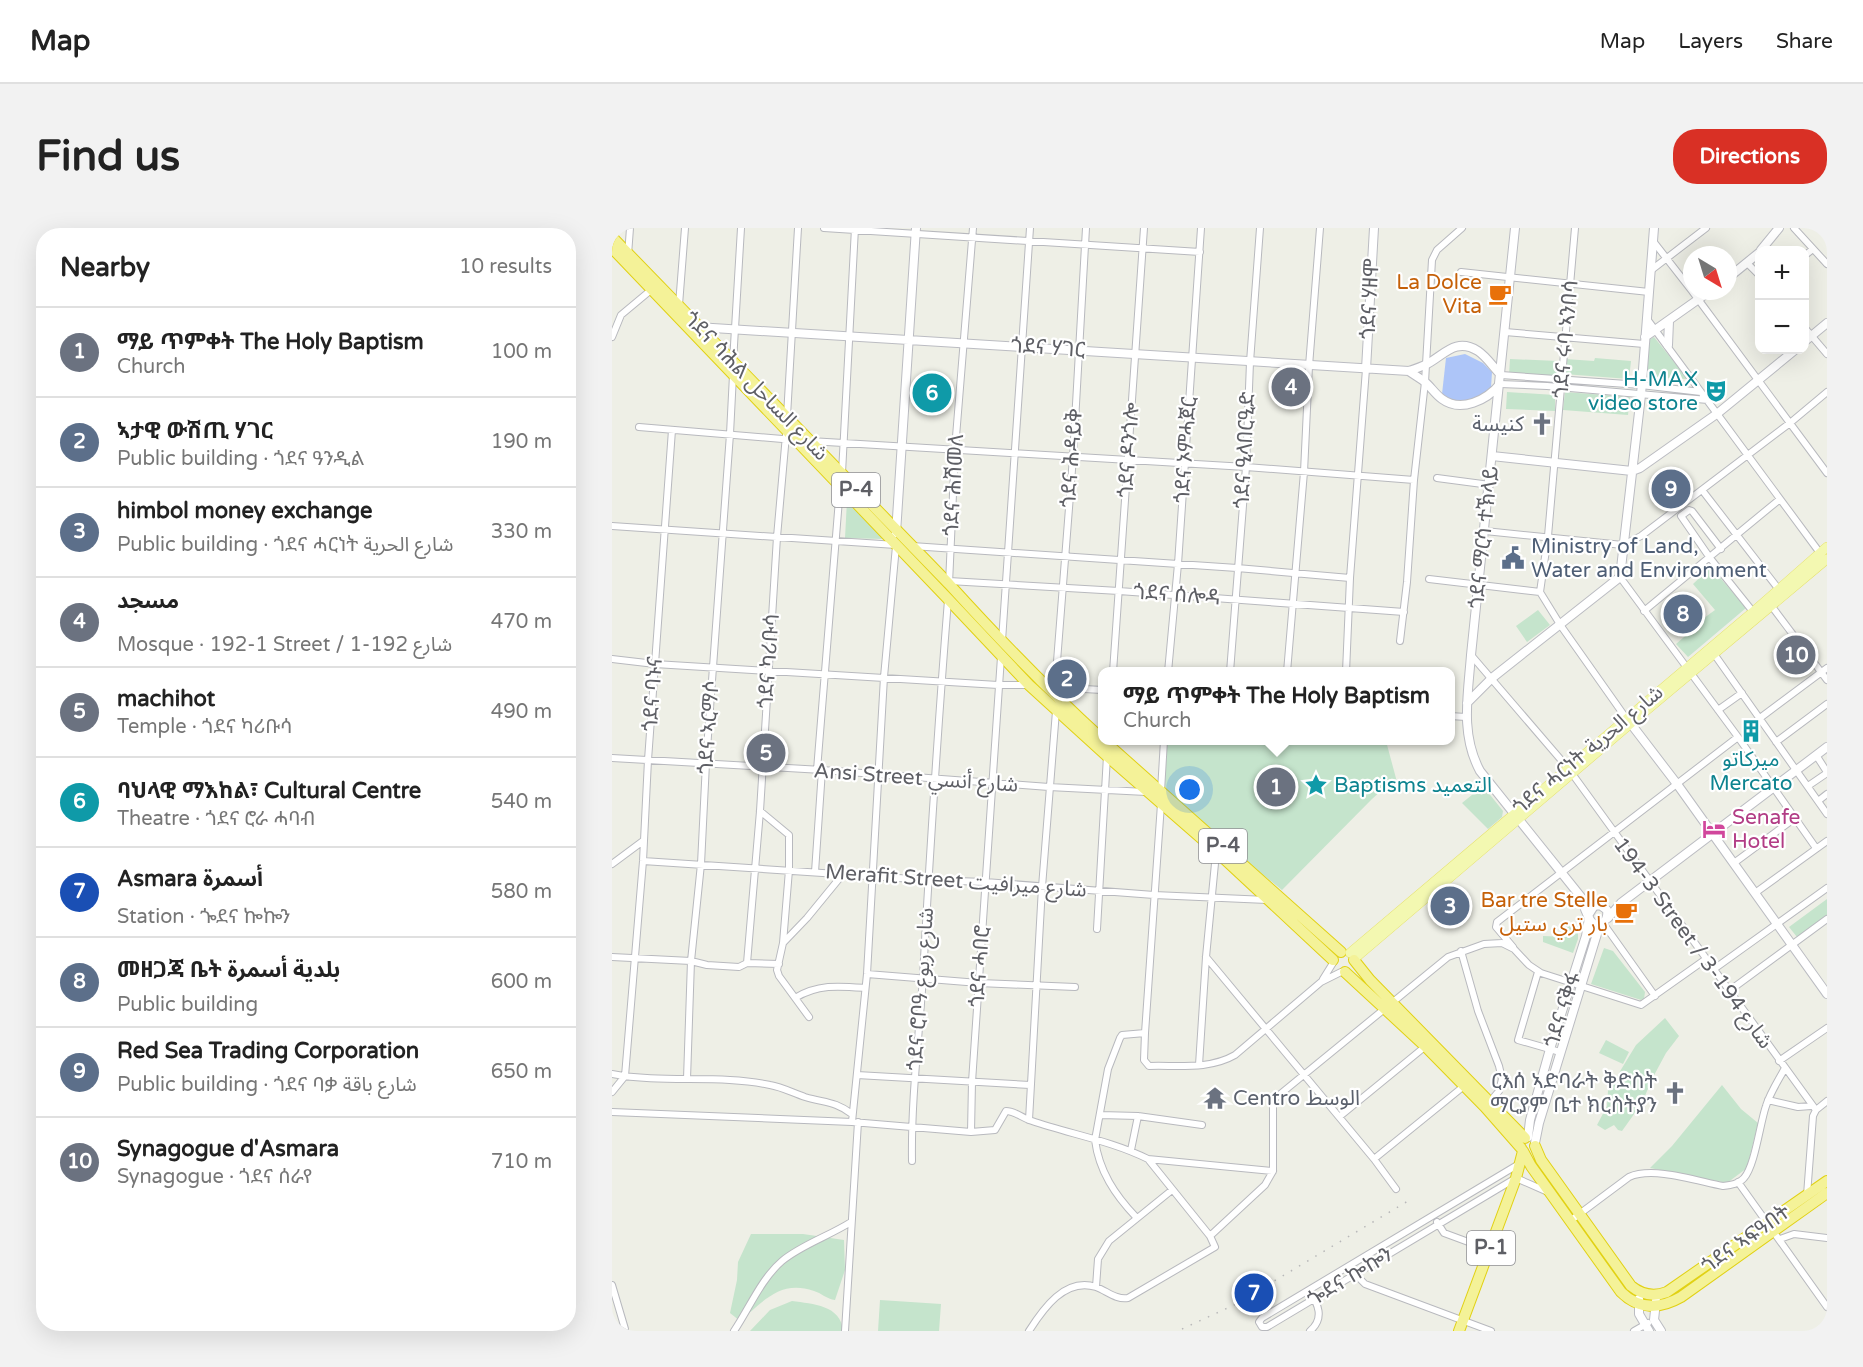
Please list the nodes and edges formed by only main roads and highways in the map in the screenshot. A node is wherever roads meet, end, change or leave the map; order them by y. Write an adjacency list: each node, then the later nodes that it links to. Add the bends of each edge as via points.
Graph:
1 (612, 237): 3 (highway, ጎደና ሳሕል شارع الساحل / P-4)
2 (612, 249): 3 (highway, P-4)
3 (628, 260): 4 (highway, ጎደና ሳሕል شارع الساحل / P-4); 4 (highway, P-4, via 651,290)
4 (679, 312): 5 (highway, ጎደና ሳሕል شارع الساحل / P-4)
5 (733, 370): 7 (highway, ጎደና ሳሕል شارع الساحل / P-4, via 787,418 949,582 1002,643); 8 (highway, ጎደና ሳሕል شارع الساحل / P-4, via 789,437 1029,685 1056,711)
6 (1825, 556): 13 (main road, ጎደና ሓርነት شارع الحرية)
7 (1098, 737)
8 (1098, 739)
9 (1107, 745): 11 (highway, ጎደና ሳሕል شارع الساحل / P-4, via 1148,792)
10 (1107, 745): 11 (highway, ጎደና ሳሕል شارع الساحل / P-4)
11 (1161, 797): 12 (highway, ጎደና ሳሕል شارع الساحل / P-4)
12 (1219, 848): 13 (highway, ጎደና ሳሕል شارع الساحل / P-4); 14 (highway, ጎደና ሳሕል شارع الساحل / P-4)
13 (1350, 956): 14 (highway, via 1337,954); 15 (highway, via 1351,969); 16 (highway, ጎደና ሳሕል شارع الساحل)
14 (1333, 962): 15 (highway)
15 (1343, 972): 16 (highway)
16 (1389, 1005): 17 (highway)
17 (1528, 1144): 19 (highway); 23 (highway, P-1)
18 (1827, 1181): 21 (highway, ጎደና ኣፍዓበት)
19 (1556, 1191): 22 (highway, via 1570,1221); 22 (highway, via 1580,1214)
20 (1827, 1193): 21 (highway, ጎደና ኣፍዓበት)
21 (1810, 1200): 22 (highway, ጎደና ኣፍዓበት, via 1774,1232 1721,1262 1681,1297 1660,1300 1624,1295)
22 (1608, 1264)
23 (1461, 1326)

